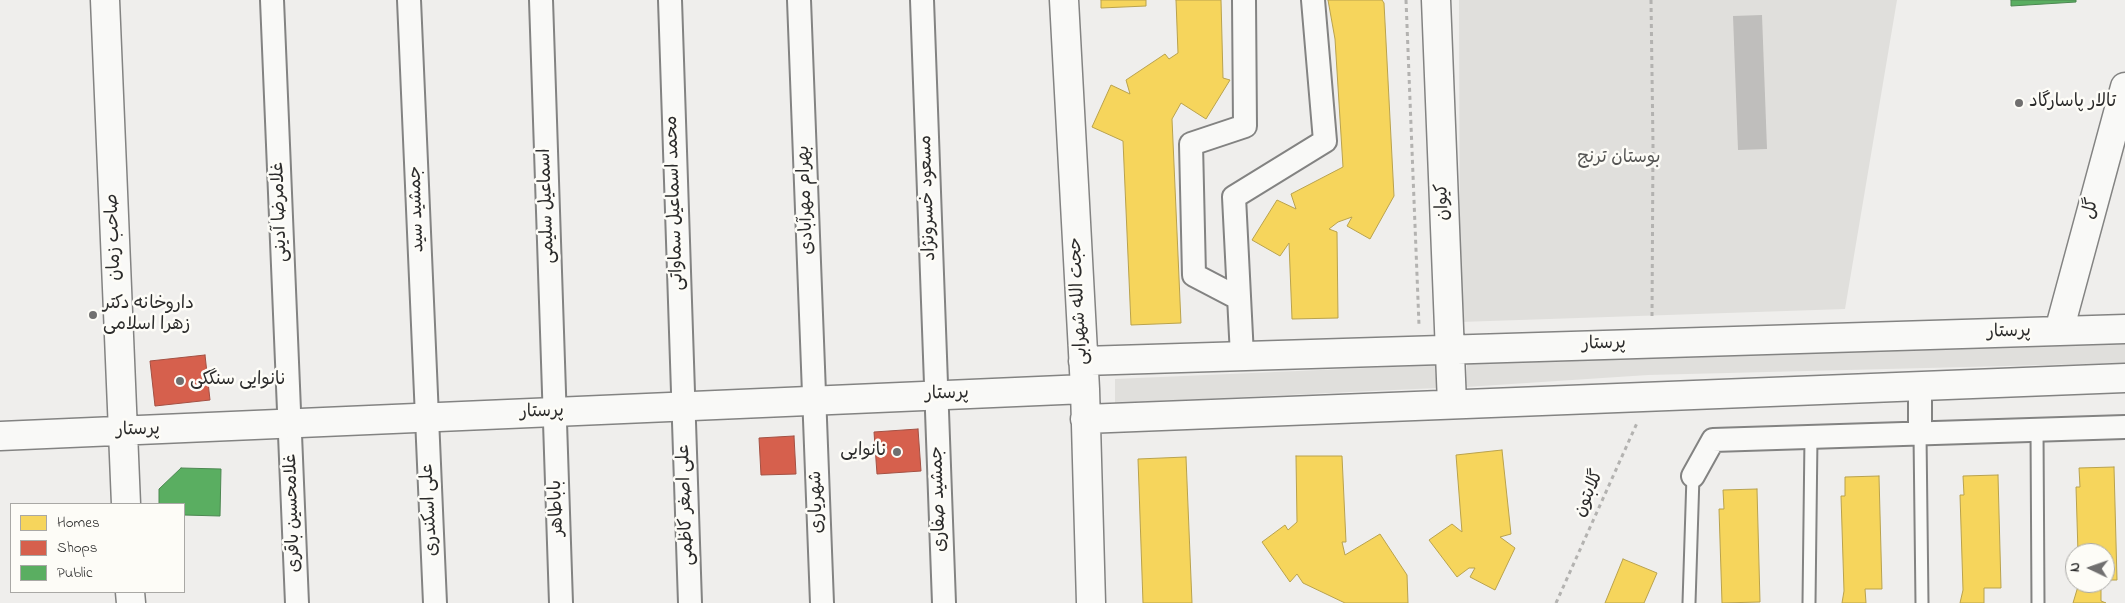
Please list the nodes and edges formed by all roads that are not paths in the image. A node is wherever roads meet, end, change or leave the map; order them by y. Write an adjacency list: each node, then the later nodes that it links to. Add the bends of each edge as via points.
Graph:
1 (105, 0): 32 (street, صاحب زمان)
2 (272, 0): 29 (street, غلامرضا آدینی)
3 (409, 0): 27 (street, جمشید سید)
4 (541, 0): 26 (street, اسماعیل سلیمی)
5 (670, 0): 25 (street, محمد اسماعیل سماواتی)
6 (799, 0): 23 (street, بهرام مهرآبادی)
7 (922, 0): 22 (street, مسعود خسرونژاد)
8 (1064, 0): 18 (street, حجت الله شهرابی)
9 (1244, 0): 13 (street, via 1245,126 1191,144 1194,275)
10 (1313, 0): 13 (street, via 1325,141 1234,197)
11 (1436, 0): 16 (street, کیوان)
12 (2125, 87): 15 (street, گل)
13 (1238, 298): 17 (street)
14 (2125, 329): 15 (street, پرستار)
15 (2059, 331): 16 (street, پرستار)
16 (1450, 349): 17 (street, پرستار); 24 (street, کیوان)
17 (1242, 356): 18 (street, پرستار)
18 (1083, 361): 21 (street, حجت الله شهرابی)
19 (2125, 378): 20 (street)
20 (1920, 386): 24 (street); 33 (street)
21 (1085, 389): 22 (street, پرستار); 28 (street, حجت الله شهرابی)
22 (937, 396): 23 (street, پرستار); 43 (street, جمشید صفاری)
23 (814, 401): 25 (street, پرستار); 42 (street, شهریاری)
24 (1452, 404): 28 (street)
25 (683, 407): 26 (street, پرستار); 41 (street, علی اصغر کاظمی)
26 (555, 412): 27 (street, پرستار); 40 (street, باباطاهر)
27 (426, 418): 29 (street, پرستار); 39 (street, علی اسکندری)
28 (1085, 419): 44 (street, حجت الله شهرابی)
29 (290, 424): 32 (street, پرستار); 38 (street, غلامحسین باقری)
30 (2125, 427): 31 (street)
31 (2037, 430): 33 (street); 48 (lane)
32 (123, 431): 34 (street, پرستار); 37 (street, صاحب زمان)
33 (1920, 434): 35 (street); 47 (lane)
34 (0, 436)
35 (1811, 437): 36 (street, via 1713,440); 46 (lane)
36 (1693, 476): 45 (lane)
37 (126, 503)
38 (297, 603)
39 (435, 603)
40 (561, 603)
41 (690, 603)
42 (822, 603)
43 (944, 603)
44 (1091, 603)
45 (1690, 603)
46 (1809, 603)
47 (1922, 603)
48 (2038, 603)

